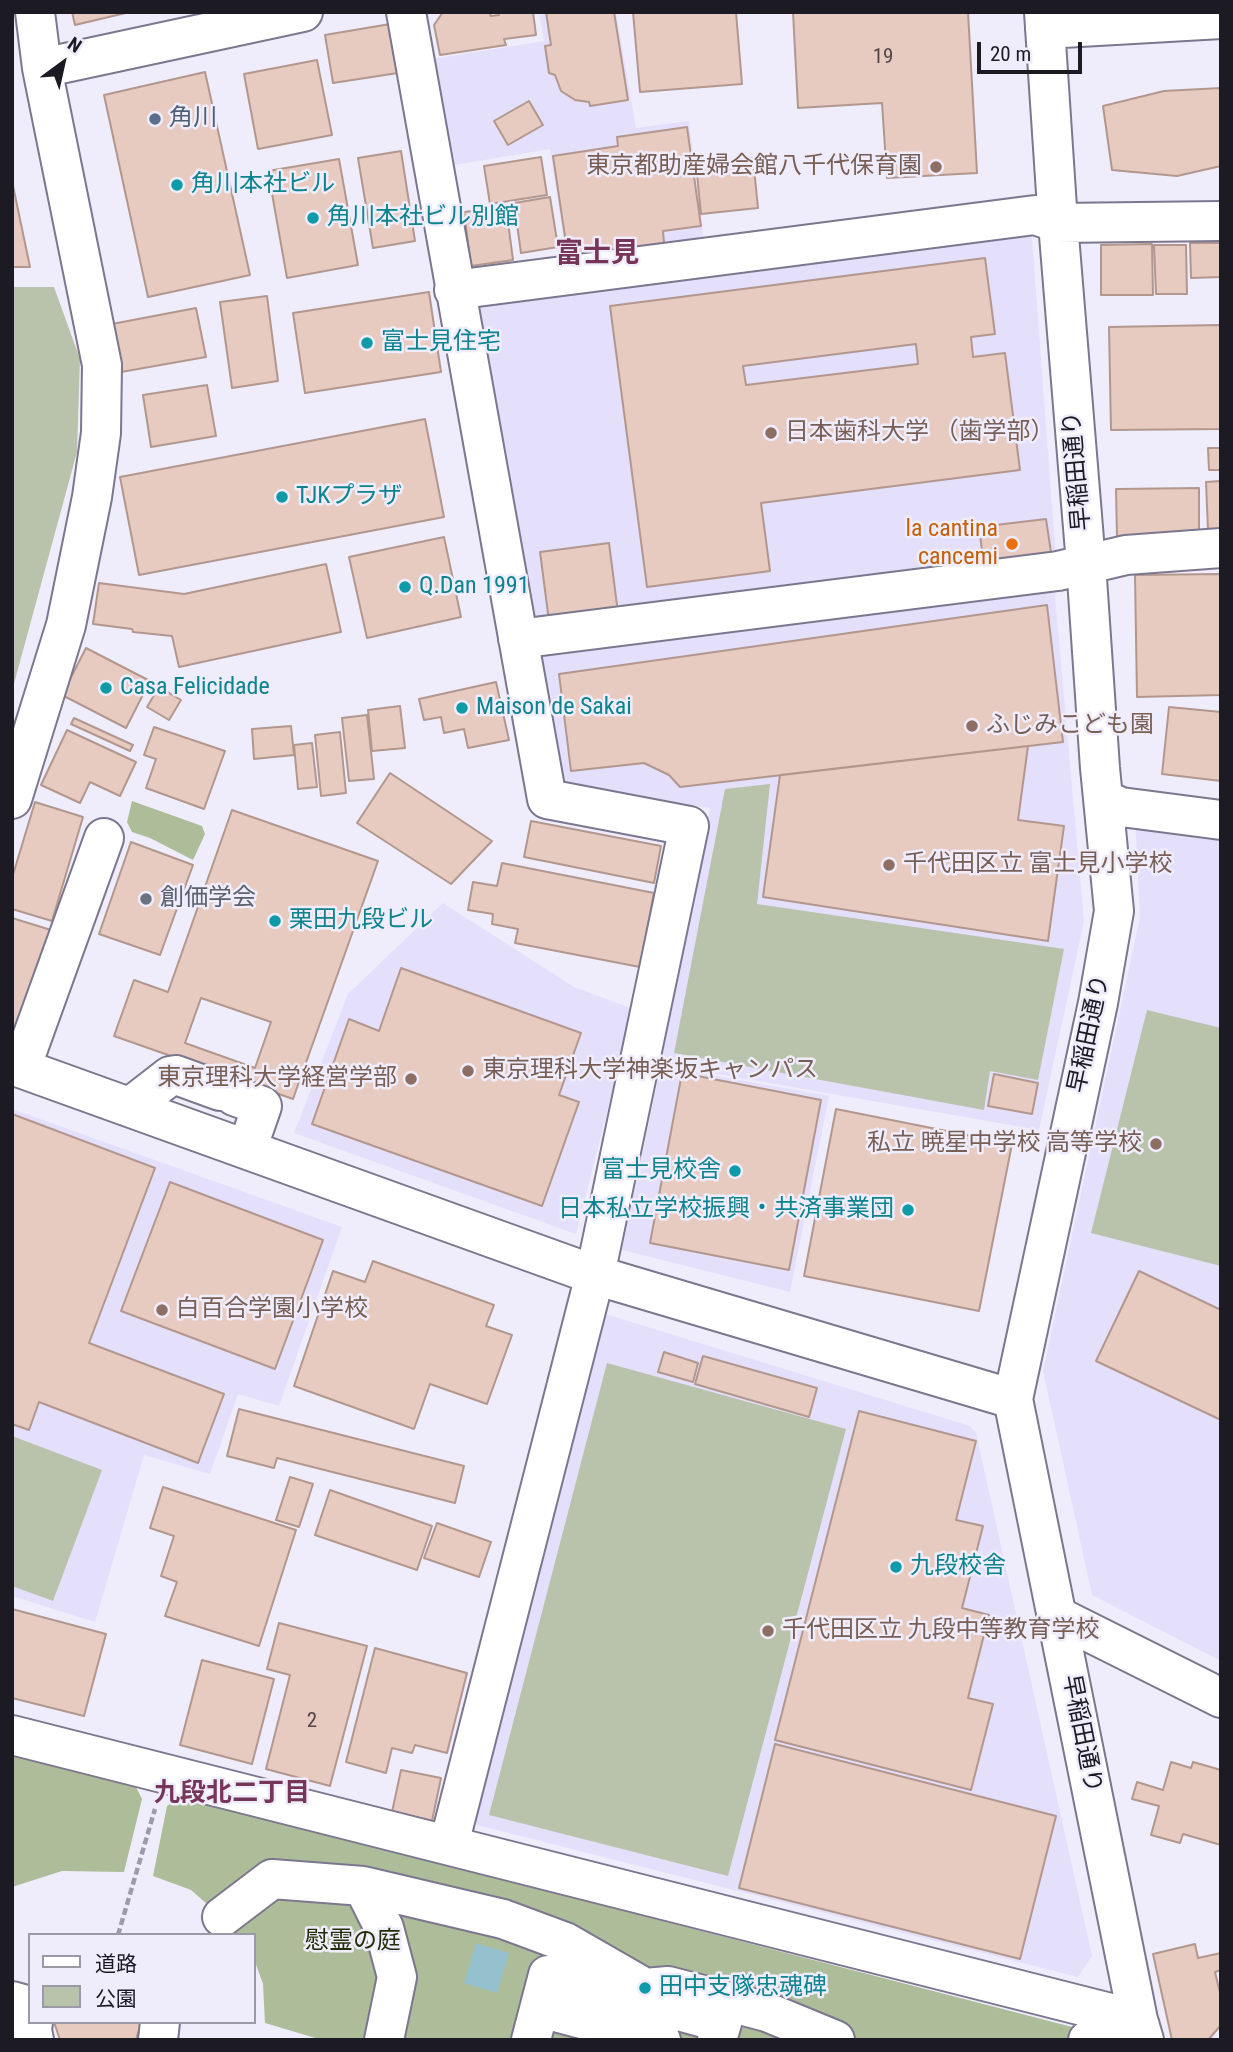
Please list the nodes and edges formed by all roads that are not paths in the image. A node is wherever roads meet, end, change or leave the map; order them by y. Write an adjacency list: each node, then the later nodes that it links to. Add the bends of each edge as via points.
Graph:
1 (35, 12): 6 (street)
2 (303, 12): 6 (street)
3 (406, 12): 9 (street)
4 (1221, 19): 5 (street)
5 (1045, 21): 8 (street, 早稲田通り)
6 (42, 68): 13 (street, via 102,365 101,433 65,625)
7 (1221, 221): 8 (street)
8 (1058, 223): 9 (street, via 1035,215); 11 (street, 早稲田通り)
9 (454, 290): 12 (street)
10 (1221, 548): 11 (street, via 1126,555)
11 (1086, 564): 12 (street); 14 (street, 早稲田通り)
12 (518, 639): 20 (street, via 547,799 689,827)
13 (12, 799)
14 (1103, 799): 15 (street, via 1121,807); 21 (street, 早稲田通り, via 1114,911)
15 (1221, 820)
16 (104, 838): 17 (street)
17 (16, 1066): 18 (street)
18 (130, 1107): 19 (street); 19 (street, via 170,1076 227,1093 262,1106)
19 (247, 1149): 20 (street)
20 (595, 1275): 21 (street); 25 (street)
21 (1013, 1399): 22 (street, 早稲田通り)
22 (1057, 1616): 23 (street); 30 (street, 早稲田通り)
23 (1221, 1698)
24 (12, 1735): 25 (street)
25 (449, 1844): 30 (street)
26 (363, 1886): 27 (street, via 272,1879); 31 (street, via 384,1928 397,1976); 33 (street, via 503,1919 565,1942 645,1988 668,1986 767,2012)
27 (222, 1917)
28 (535, 2024): 29 (street, via 548,1975 596,2006)
29 (660, 2025): 32 (street, via 722,2023)
30 (1141, 2028): 34 (street, via 1119,2029)
31 (384, 2040)
32 (717, 2040)
33 (835, 2040)
34 (1088, 2040)

